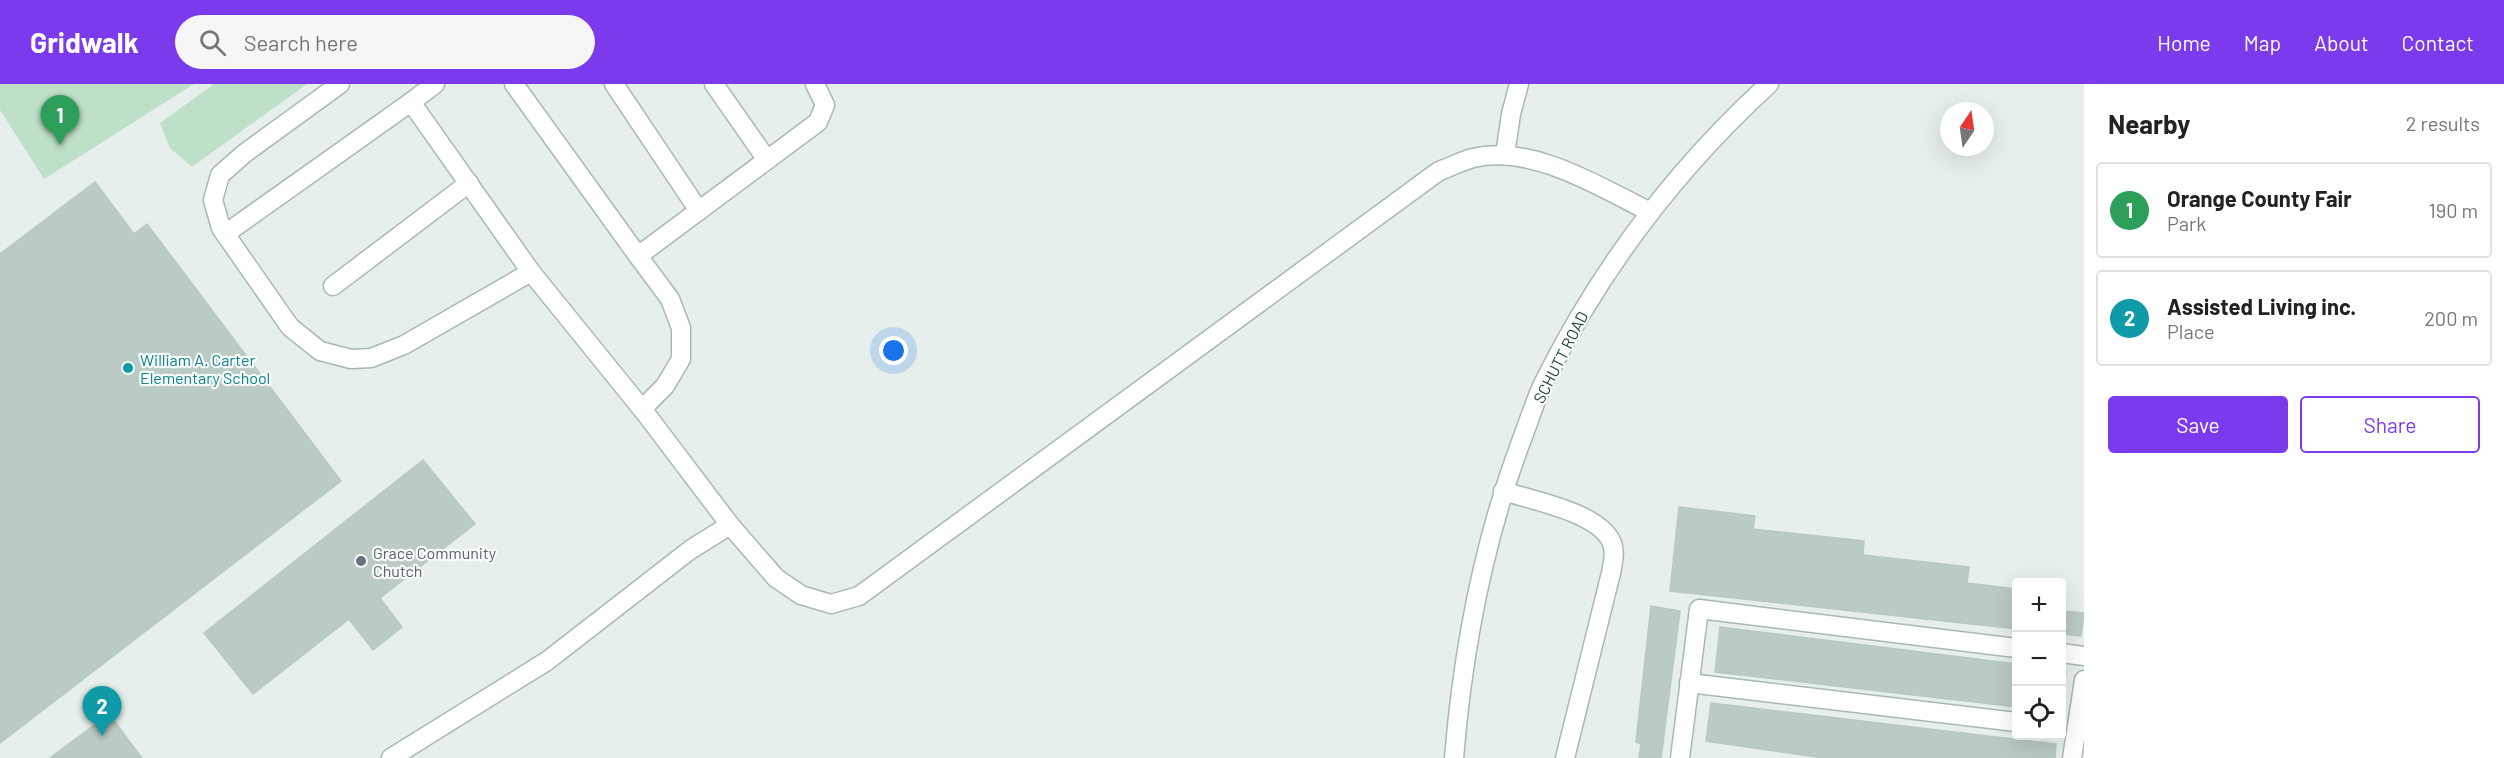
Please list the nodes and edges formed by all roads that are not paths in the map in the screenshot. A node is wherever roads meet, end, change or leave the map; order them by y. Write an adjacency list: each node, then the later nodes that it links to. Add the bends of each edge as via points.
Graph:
1 (340, 84): 15 (street, via 220,175 213,200)
2 (435, 84): 9 (street)
3 (514, 84): 16 (street)
4 (614, 84): 13 (street)
5 (714, 84): 11 (street)
6 (816, 84): 11 (street, via 825,105 818,122)
7 (1520, 84): 10 (street, via 1511,114)
8 (1769, 84): 14 (street, SCHUTT ROAD, via 1682,172)
9 (411, 102): 12 (street); 15 (street)
10 (1506, 155): 14 (street, via 1565,169); 21 (street, via 1473,158 1439,171 859,596 831,604 801,595 776,579)
11 (767, 160): 13 (street)
12 (469, 183): 17 (street); 18 (street)
13 (699, 211): 16 (street)
14 (1650, 212): 20 (street, SCHUTT ROAD, via 1592,296 1543,385)
15 (225, 234): 17 (street, via 290,327 320,351 351,359 371,358 404,345)
16 (638, 256): 19 (street, via 670,299 681,328 681,358 665,386)
17 (531, 272): 19 (street)
18 (333, 286)
19 (642, 409): 21 (street)
20 (1503, 491): 30 (street, SCHUTT ROAD, via 1478,585 1460,689); 31 (street, via 1586,519 1611,541 1611,573)
21 (730, 525): 29 (street, via 690,550 547,661)
22 (2012, 648): 26 (street, via 1699,609)
23 (2066, 654): 24 (street)
24 (2084, 656)
25 (2084, 680): 28 (street)
26 (1689, 684): 27 (street); 32 (street)
27 (2012, 722)
28 (2069, 728): 33 (street)
29 (391, 758)
30 (1455, 758)
31 (1565, 758)
32 (1680, 758)
33 (2072, 758)

